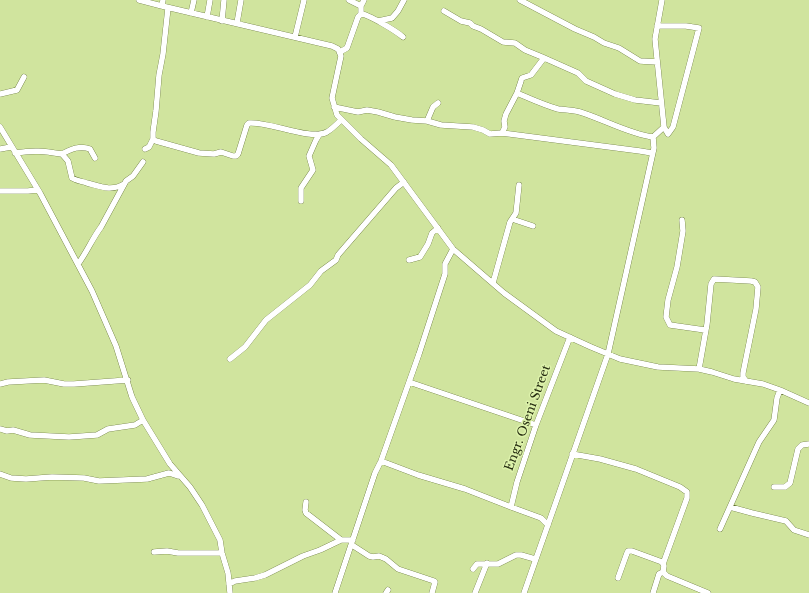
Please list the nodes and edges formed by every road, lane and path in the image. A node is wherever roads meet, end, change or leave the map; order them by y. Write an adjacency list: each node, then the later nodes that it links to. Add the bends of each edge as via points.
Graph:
1 (163, 0): 13 (street)
2 (194, 0): 17 (street)
3 (210, 0): 19 (street)
4 (224, 0): 20 (street)
5 (241, 0): 22 (street)
6 (304, 0): 24 (street)
7 (349, 0): 14 (street)
8 (364, 0): 14 (street)
9 (404, 0): 21 (street, via 392,18)
10 (520, 0): 28 (street, via 575,29 619,48 640,61)
11 (662, 0): 23 (street)
12 (143, 1): 13 (street)
13 (162, 6): 15 (street)
14 (361, 6): 18 (street)
15 (168, 8): 17 (street); 42 (street)
16 (444, 11): 27 (street, via 503,42 514,43)
17 (191, 13): 19 (street)
18 (361, 14): 21 (street, via 366,14); 26 (street, via 347,48)
19 (207, 17): 20 (street)
20 (222, 21): 22 (street)
21 (377, 21): 25 (street, via 394,29)
22 (237, 23): 24 (street)
23 (657, 26): 28 (street); 38 (street, via 700,28 673,127 668,134)
24 (295, 37): 26 (street, via 332,46)
25 (403, 37)
26 (340, 52): 34 (street, via 332,98)
27 (544, 58): 30 (street, via 531,75 522,78); 33 (street, via 616,94 635,100)
28 (657, 62): 33 (street)
29 (24, 77): 31 (street, via 17,90)
30 (517, 93): 39 (street, via 506,114); 41 (street, via 559,109 578,111 620,128)
31 (0, 94)
32 (438, 103): 36 (street, via 433,107)
33 (661, 103): 38 (street)
34 (334, 107): 35 (street); 36 (street)
35 (341, 120): 40 (street, via 327,132); 51 (street, via 391,165)
36 (427, 121): 39 (street, via 473,127 490,134)
37 (0, 127): 43 (street)
38 (664, 127): 41 (street)
39 (502, 133): 47 (street)
40 (319, 135): 42 (street, via 250,123 236,156 221,152 199,153); 56 (street, via 309,156 313,170 301,188)
41 (653, 137): 47 (street)
42 (153, 139): 45 (street)
43 (12, 147): 44 (street); 46 (street)
44 (0, 149)
45 (145, 149)
46 (15, 153): 48 (street, via 38,150); 54 (street)
47 (652, 153): 67 (street)
48 (62, 154): 49 (street, via 72,149 86,148 90,149); 52 (street, via 68,161 72,178 77,181 106,188 116,188)
49 (94, 158)
50 (143, 162): 52 (street)
51 (404, 182): 60 (street); 68 (street, via 396,188 336,260 321,271 310,285 266,320 245,347)
52 (124, 184): 63 (street)
53 (518, 185): 57 (street, via 516,213)
54 (37, 190): 55 (street); 63 (street)
55 (0, 191)
56 (301, 201)
57 (512, 219): 59 (street); 64 (street)
58 (682, 220): 65 (street, via 683,231 666,317 670,325)
59 (533, 226)
60 (438, 228): 61 (street); 62 (street, via 432,233 420,257)
61 (453, 249): 64 (street); 72 (street, via 445,264 444,279)
62 (409, 260)
63 (78, 264): 70 (street, via 103,315)
64 (493, 282): 66 (street, via 541,320)
65 (705, 330): 69 (street); 71 (street, via 710,284 714,278 751,281 757,285 756,309 743,373)
66 (570, 337): 67 (street); 77 (street, Engr. Oseni Street)
67 (608, 354): 69 (street, via 658,366); 80 (street)
68 (230, 359)
69 (699, 369): 71 (street)
70 (128, 380): 73 (street, via 64,384 44,380); 76 (street, via 132,397)
71 (746, 381): 74 (street)
72 (409, 382): 77 (street); 81 (street)
73 (0, 384)
74 (780, 390): 75 (street); 87 (street, via 774,420 759,442)
75 (808, 401)
76 (143, 420): 78 (street, via 108,429 97,435 69,437 30,435); 83 (street)
77 (536, 425): 86 (street, Engr. Oseni Street)
78 (0, 429)
79 (809, 444): 84 (street, via 798,449 790,483 785,487)
80 (572, 454): 88 (street); 97 (street, via 636,470 687,492)
81 (381, 461): 86 (street); 92 (street)
82 (0, 474): 83 (street, via 11,478 84,478 99,482 146,479 169,473)
83 (178, 476): 94 (street, via 190,487 207,514 220,540)
84 (774, 487)
85 (306, 502): 91 (street, via 306,513)
86 (511, 506): 88 (street, via 541,518)
87 (730, 507): 89 (street); 90 (street, via 786,521 794,530)
88 (548, 525): 95 (street)
89 (720, 529)
90 (809, 535)
91 (341, 540): 92 (street); 101 (street, via 265,575)
92 (352, 542): 103 (street); 104 (street, via 369,556 386,559 398,570 434,581)
93 (154, 552): 94 (street)
94 (222, 553): 101 (street)
95 (535, 559): 96 (street, via 521,555 498,564); 106 (street)
96 (487, 563): 98 (street, via 477,564); 105 (street)
97 (663, 564): 99 (street); 100 (street, via 628,551)
98 (473, 569)
99 (663, 572): 107 (street, via 659,574); 108 (street)
100 (618, 578)
101 (229, 584): 102 (street)
102 (230, 593)
103 (336, 593)
104 (432, 593)
105 (475, 593)
106 (524, 593)
107 (653, 593)
108 (708, 593)

